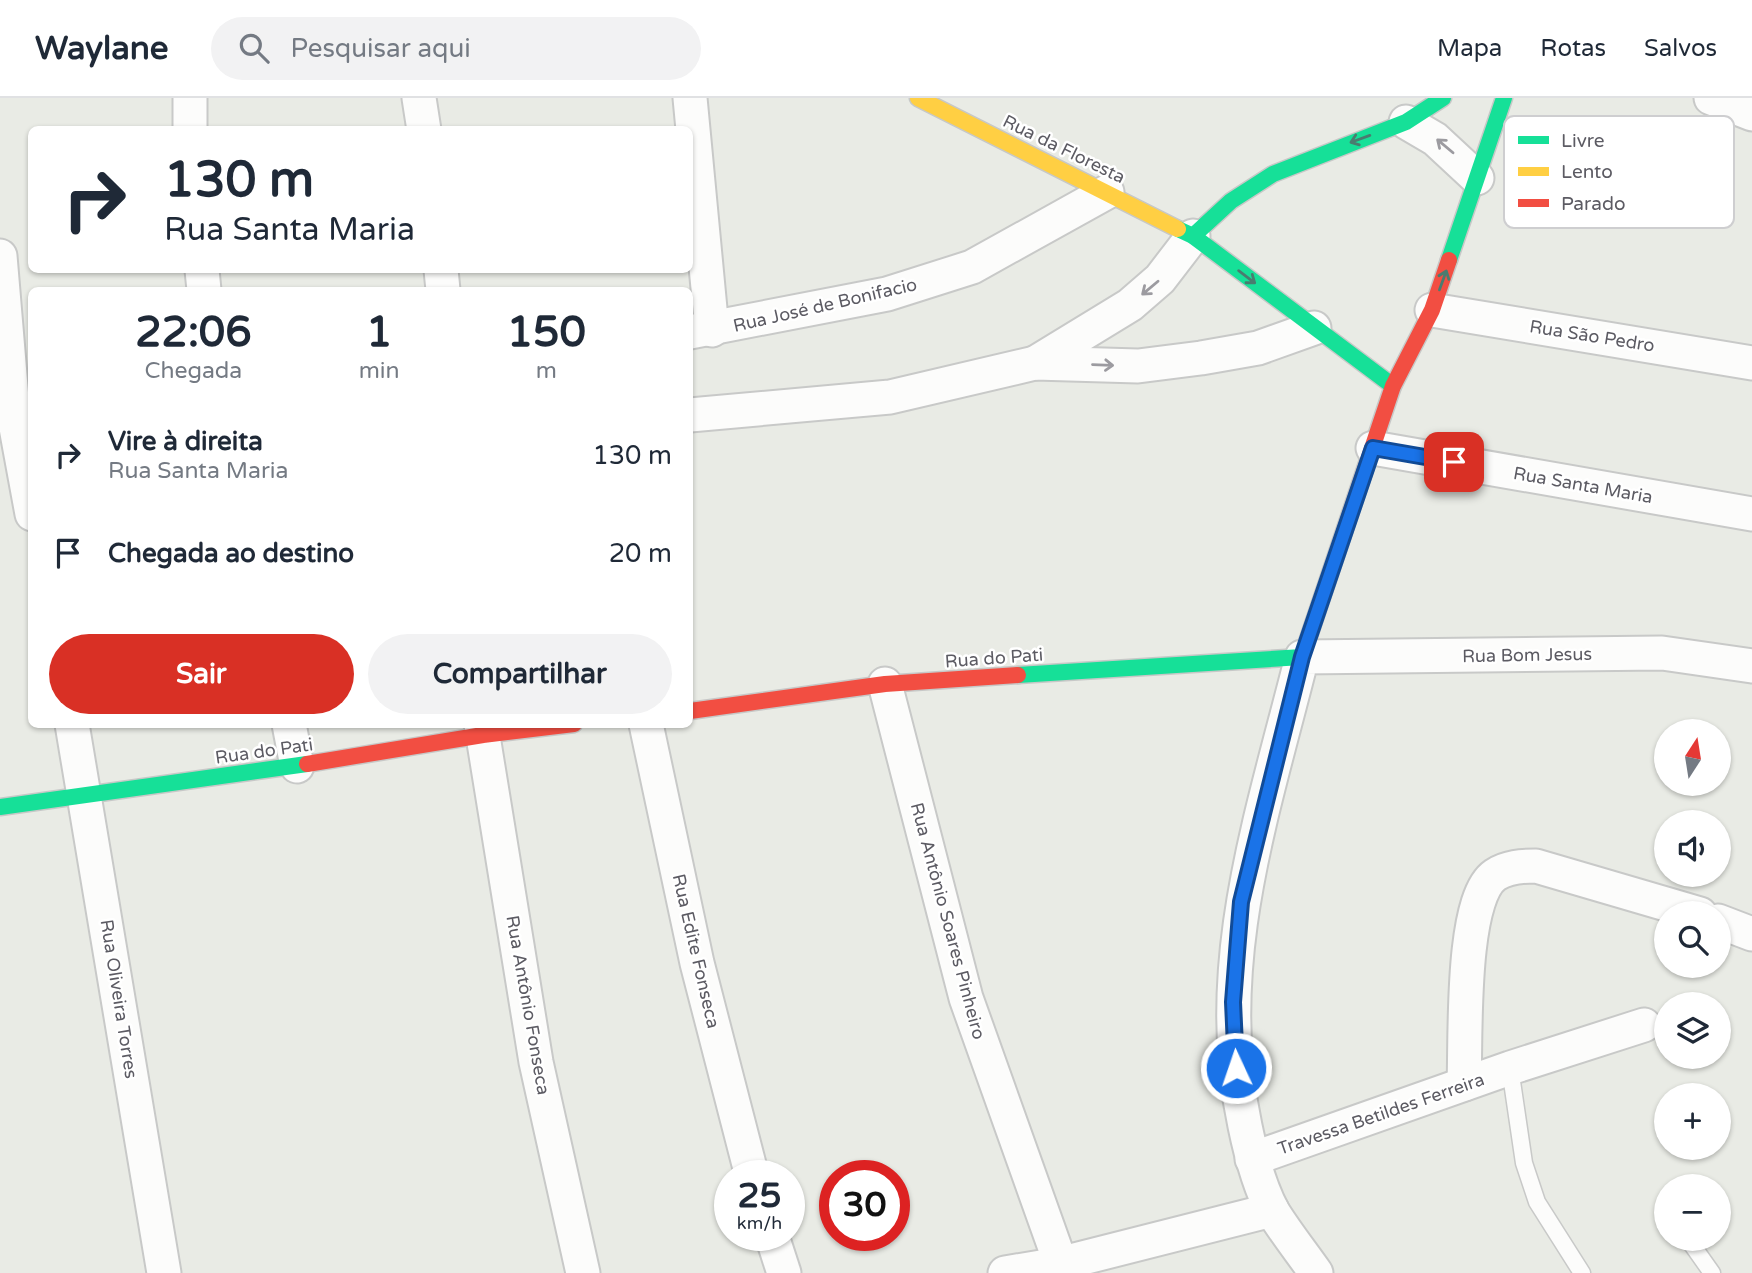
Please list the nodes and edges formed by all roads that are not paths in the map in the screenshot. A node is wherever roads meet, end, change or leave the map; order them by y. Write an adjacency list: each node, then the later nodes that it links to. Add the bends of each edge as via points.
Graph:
1 (190, 98): 10 (street)
2 (419, 98): 11 (street)
3 (690, 98): 12 (street)
4 (918, 98): 15 (street, Rua da Floresta)
5 (1443, 98): 9 (street)
6 (1504, 98): 14 (street)
7 (1711, 98): 8 (street)
8 (1752, 114)
9 (1406, 122): 14 (street, one-way to 9, via 1435,139); 16 (street, one-way to 16, via 1273,174 1231,201)
10 (190, 126)
11 (423, 126)
12 (691, 126)
13 (693, 162): 20 (street)
14 (1477, 178): 18 (street, one-way to 14)
15 (1107, 191): 16 (street, Rua da Floresta); 20 (street, Rua José de Bonifacio, via 972,267 887,294)
16 (1193, 236): 19 (street, Rua da Floresta, one-way to 19); 21 (street, one-way to 21, via 1160,279 1130,305)
17 (0, 256): 24 (street)
18 (1432, 310): 22 (street, Rua São Pedro); 23 (street)
19 (1314, 328): 21 (street, one-way to 19, via 1138,366 1258,348); 23 (street, Rua da Floresta)
20 (701, 331)
21 (1035, 363): 25 (street, via 890,397)
22 (1752, 363)
23 (1394, 386): 26 (street)
24 (14, 396): 27 (street)
25 (693, 415)
26 (1373, 448): 29 (street, Rua Santa Maria); 30 (street)
27 (18, 469): 28 (street)
28 (28, 501)
29 (1752, 514)
30 (1302, 657): 31 (street, Rua Bom Jesus, via 1662,653); 32 (street, Rua do Pati); 48 (street, via 1241,902 1233,1014 1237,1090)
31 (1752, 666)
32 (885, 684): 33 (street, Rua do Pati); 53 (street, Rua Antônio Soares Pinheiro, via 966,998)
33 (693, 711)
34 (73, 728): 40 (street, Rua Oliveira Torres)
35 (290, 728): 39 (street)
36 (500, 728): 38 (street, Rua do Pati)
37 (647, 728): 49 (street, Rua Edite Fonseca, via 697,963)
38 (482, 729): 39 (street, Rua do Pati); 55 (street, Rua Antônio Fonseca, via 536,1062)
39 (297, 766): 40 (street, Rua do Pati)
40 (85, 796): 41 (street, Rua do Pati); 54 (street, Rua Oliveira Torres)
41 (0, 807)
42 (1656, 901): 47 (street, via 1536,866 1516,867 1494,876 1479,894 1471,922)
43 (1731, 926): 44 (street)
44 (1752, 934)
45 (1644, 1025): 46 (street, Travessa Betildes Ferreira)
46 (1510, 1068): 47 (street, Travessa Betildes Ferreira); 59 (lane, via 1524,1163 1537,1202)
47 (1464, 1084): 48 (street, Travessa Betildes Ferreira)
48 (1252, 1159): 50 (street)
49 (748, 1160)
50 (1272, 1210): 53 (street); 58 (street)
51 (777, 1251): 56 (street)
52 (1696, 1251): 60 (lane)
53 (1061, 1268): 57 (street)
54 (164, 1273)
55 (583, 1273)
56 (784, 1273)
57 (1005, 1273)
58 (1316, 1273)
59 (1582, 1273)
60 (1712, 1273)

